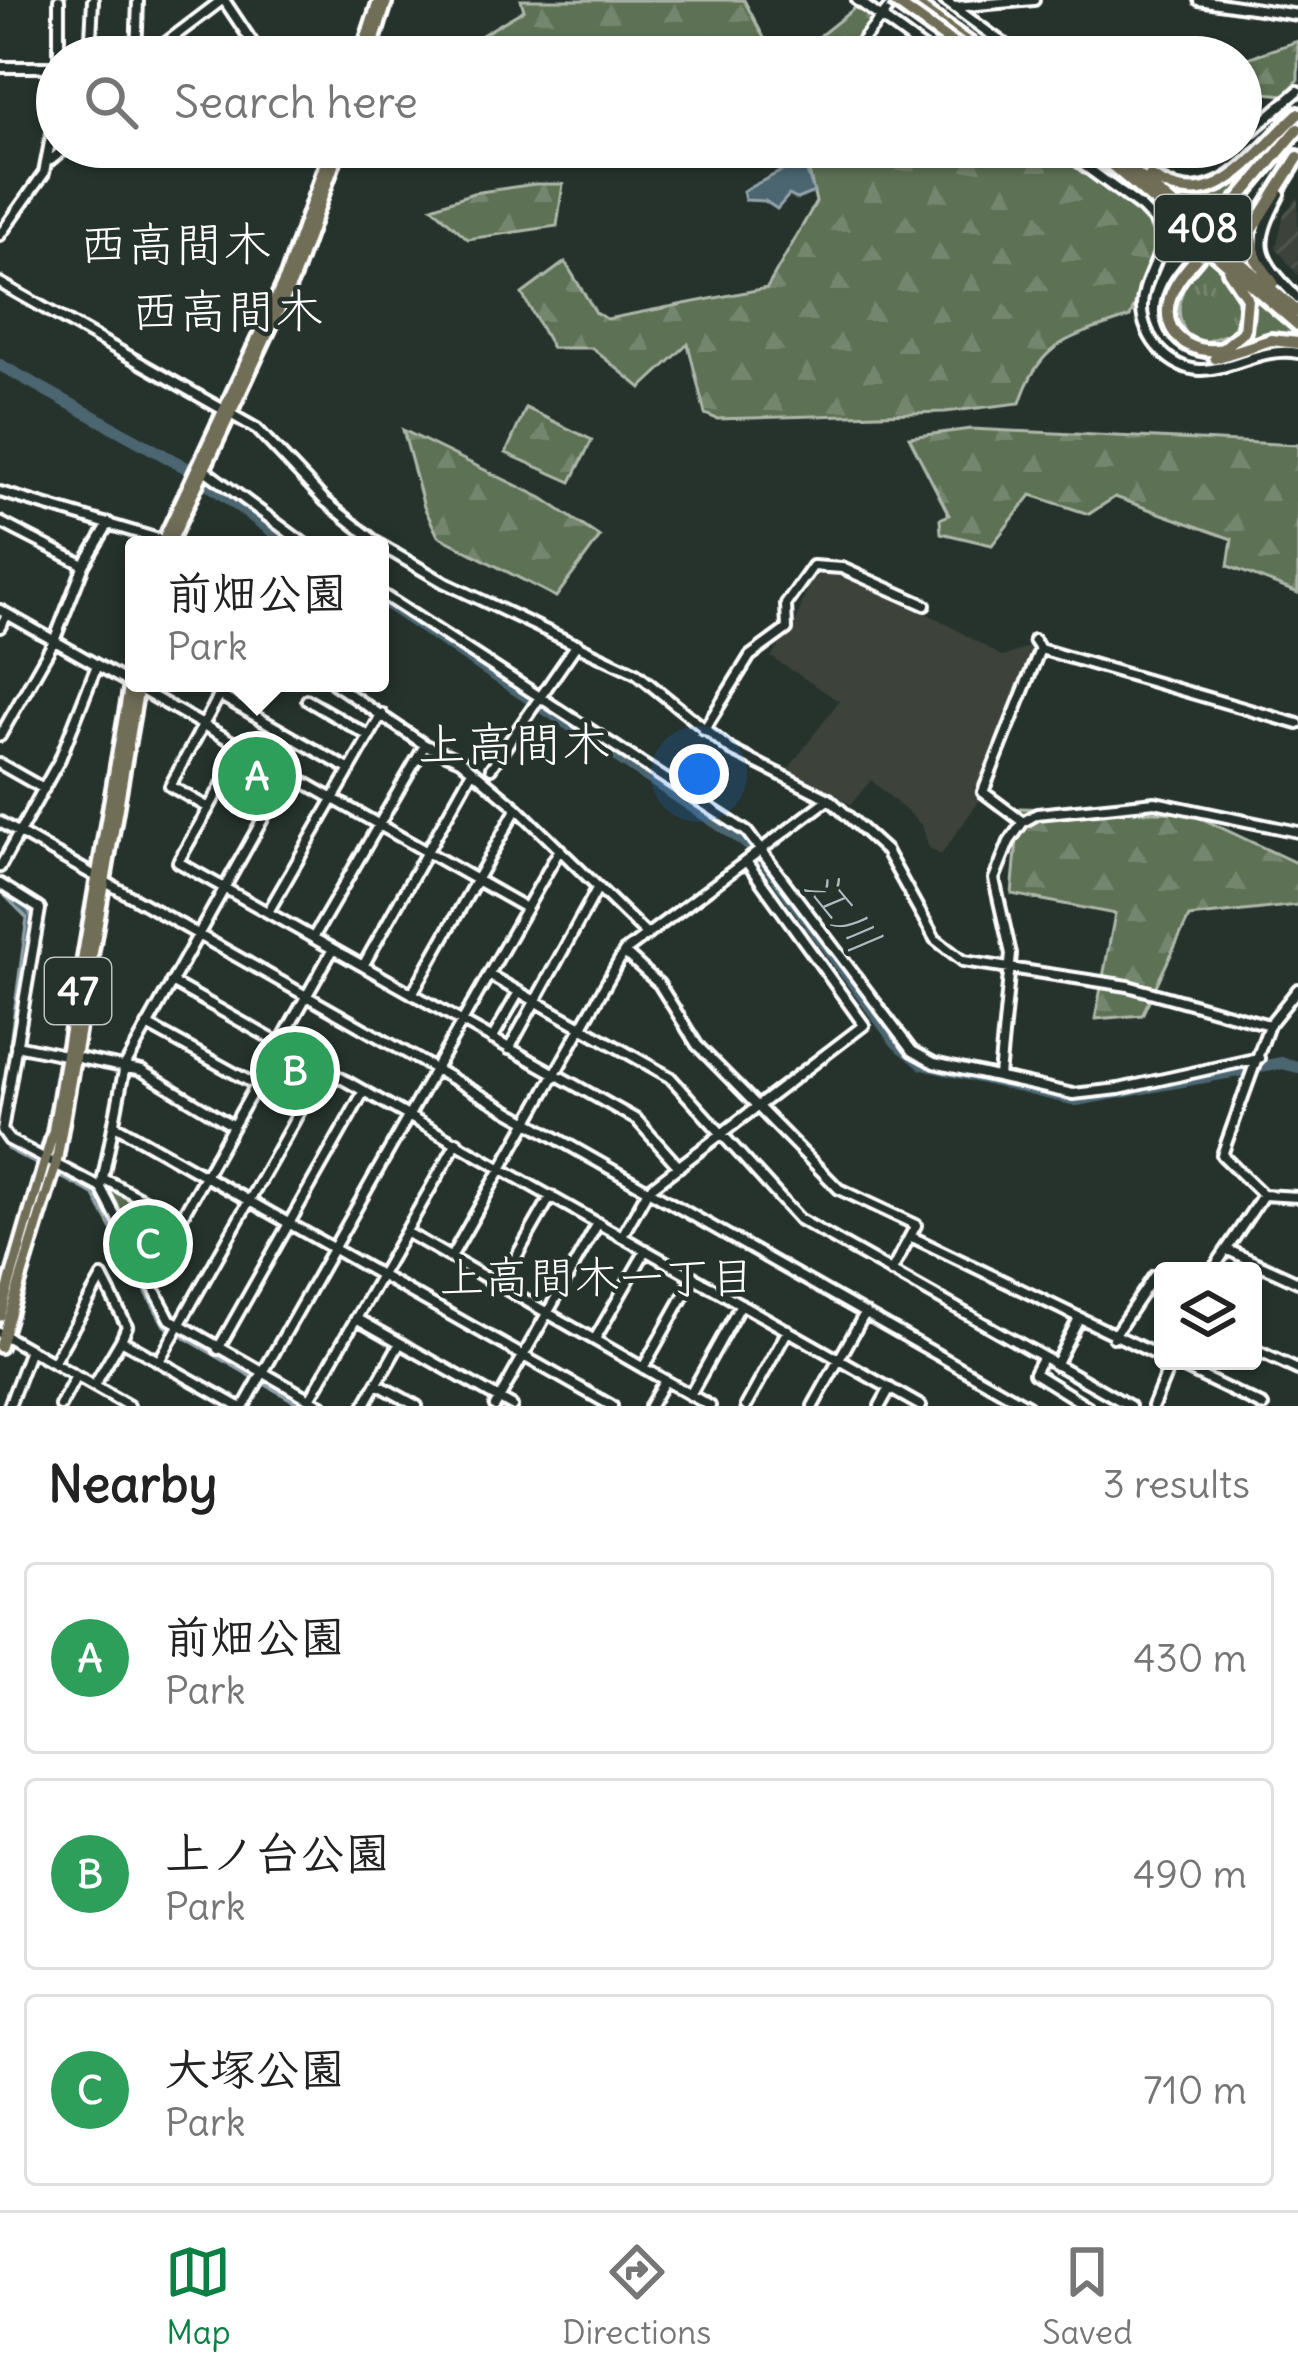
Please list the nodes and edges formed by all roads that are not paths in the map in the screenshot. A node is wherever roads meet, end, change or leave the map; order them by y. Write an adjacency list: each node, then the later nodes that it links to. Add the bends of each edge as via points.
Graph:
1 (59, 0): 14 (street)
2 (93, 0): 15 (street)
3 (138, 0): 16 (street)
4 (223, 0): 17 (street); 18 (street)
5 (383, 0): 19 (main road)
6 (857, 0): 12 (street)
7 (909, 0): 23 (highway)
8 (944, 0): 11 (street)
9 (1034, 0): 11 (street)
10 (1199, 0): 13 (street)
11 (954, 7): 24 (street)
12 (887, 9): 20 (street); 21 (street); 22 (highway, bridge)
13 (1298, 15)
14 (59, 36)
15 (91, 36)
16 (137, 36)
17 (176, 36)
18 (248, 36)
19 (371, 36)
20 (866, 36)
21 (914, 36)
22 (935, 36)
23 (959, 36)
24 (993, 36)
25 (0, 67): 26 (street)
26 (36, 67)
27 (1298, 91): 29 (street)
28 (1298, 114): 31 (highway)
29 (1262, 122)
30 (1298, 133): 43 (highway, bridge)
31 (1262, 147)
32 (1298, 157): 46 (highway, via 1258,213 1251,241 1260,267)
33 (46, 168): 41 (street)
34 (327, 168): 50 (main road)
35 (1088, 168): 49 (street, via 1160,228 1161,250 1141,306 1155,345 1172,362 1199,372 1281,350)
36 (1116, 168): 42 (highway, 408)
37 (1131, 168): 46 (highway, 408)
38 (1139, 168): 39 (highway, via 1172,190 1203,193)
39 (1240, 168)
40 (1298, 168): 45 (street, via 1259,233 1262,255)
41 (0, 235)
42 (1217, 252): 43 (highway, via 1248,309 1239,338 1214,352 1186,345 1168,316 1172,291); 47 (highway, 408)
43 (1195, 255): 48 (highway, via 1172,279 1161,307 1168,336 1182,351 1212,359 1271,340)
44 (0, 283): 50 (street)
45 (1298, 299)
46 (1298, 312)
47 (1298, 325)
48 (1298, 343)
49 (1298, 353)
50 (227, 409): 51 (main road); 56 (main road); 59 (street)
51 (202, 468): 57 (main road); 58 (street)
52 (0, 491): 54 (street)
53 (0, 522): 61 (street)
54 (109, 524): 55 (street); 61 (street)
55 (144, 536)
56 (171, 536)
57 (171, 536)
58 (294, 536)
59 (369, 536)
60 (389, 550): 67 (street)
61 (84, 565): 66 (street)
62 (389, 599): 75 (street)
63 (925, 605): 80 (street, via 842,568 813,566 787,604 787,629 750,656)
64 (3, 612): 65 (street); 66 (street)
65 (0, 627)
66 (54, 641): 68 (street); 81 (street)
67 (577, 644): 75 (street); 80 (street, via 636,673)
68 (97, 665): 69 (street); 90 (street)
69 (125, 679)
70 (135, 692): 105 (main road, 47)
71 (148, 692): 79 (street)
72 (221, 692): 74 (street)
73 (347, 692): 77 (street)
74 (219, 695): 79 (street); 87 (street)
75 (540, 698): 86 (street); 102 (street, via 747,832)
76 (307, 700): 82 (street)
77 (382, 714): 82 (street); 83 (street)
78 (1298, 724): 96 (street, via 1037,645 983,792)
79 (202, 725): 84 (street); 93 (street, via 170,786)
80 (704, 730): 92 (street)
81 (0, 736)
82 (369, 736): 87 (street)
83 (425, 745): 88 (street); 97 (street)
84 (242, 748): 89 (street); 93 (street)
85 (0, 764): 90 (street)
86 (491, 768)
87 (350, 770): 91 (street)
88 (472, 771): 94 (street); 101 (street)
89 (288, 774): 91 (street); 108 (street)
90 (44, 789): 99 (street)
91 (333, 799): 97 (street); 111 (street)
92 (829, 799): 102 (street); 118 (street, via 886,851 946,950)
93 (209, 808): 108 (street, via 178,862)
94 (517, 808): 100 (street); 106 (street)
95 (0, 822): 99 (street)
96 (1023, 822): 98 (street, via 1154,802); 118 (street, via 994,879)
97 (379, 825): 101 (street); 114 (street)
98 (1298, 832)
99 (19, 833): 104 (street); 105 (street)
100 (560, 849): 109 (street); 110 (street)
101 (427, 852): 106 (street); 117 (street)
102 (764, 852): 103 (street); 140 (street, via 912,1052)
103 (748, 864): 113 (street); 143 (street, via 864,1025)
104 (0, 867)
105 (102, 880): 112 (street); 134 (main road, 47)
106 (476, 880): 110 (street); 123 (street)
107 (0, 884): 132 (street, via 40,909)
108 (224, 887): 111 (street); 112 (street)
109 (598, 887): 113 (street); 125 (street)
110 (526, 908): 119 (street)
111 (268, 912): 114 (street)
112 (197, 935): 120 (street); 124 (street)
113 (647, 935): 116 (street)
114 (313, 938): 115 (street)
115 (333, 949): 117 (street); 124 (street)
116 (623, 952): 129 (street); 143 (street, via 659,984 697,1045)
117 (363, 966): 123 (street)
118 (1011, 970): 128 (street, via 1128,986); 140 (street)
119 (488, 975): 122 (street); 126 (street)
120 (171, 982): 127 (street); 131 (street)
121 (1298, 989): 128 (street)
122 (519, 992): 125 (street); 130 (street)
123 (412, 994): 126 (street)
124 (306, 997): 131 (street); 138 (street)
125 (536, 1001): 129 (street); 133 (street)
126 (462, 1022): 130 (street); 138 (street)
127 (148, 1024): 136 (street); 141 (street)
128 (1269, 1025): 135 (street)
129 (580, 1026): 139 (street); 148 (street, via 670,1077)
130 (492, 1039): 133 (street)
131 (280, 1043): 137 (street); 141 (street)
132 (16, 1046): 134 (street); 150 (street, via 2,1130)
133 (509, 1049): 139 (street)
134 (72, 1055): 136 (street); 150 (main road, 47)
135 (1259, 1058): 140 (street, via 1073,1094); 156 (street, via 1222,1155)
136 (125, 1066): 146 (street); 147 (street)
137 (324, 1068): 142 (street); 159 (street)
138 (435, 1070): 144 (street); 145 (street)
139 (553, 1074): 145 (street); 152 (street, via 637,1120)
140 (999, 1076)
141 (256, 1085): 147 (street)
142 (364, 1091): 144 (street); 162 (street)
143 (760, 1107): 148 (street); 165 (street, via 838,1189 916,1226)
144 (409, 1115): 149 (street); 166 (street)
145 (526, 1122): 151 (street); 155 (street)
146 (115, 1125): 153 (street); 154 (street)
147 (233, 1126): 153 (street)
148 (722, 1135): 152 (street); 173 (street, via 799,1220)
149 (457, 1142): 151 (street); 163 (street)
150 (51, 1162): 154 (street); 183 (main road, 47); 188 (main road, 47)
151 (500, 1167): 157 (street); 169 (street)
152 (679, 1167): 155 (street)
153 (205, 1176): 159 (street); 160 (street)
154 (103, 1184): 160 (street); 176 (street)
155 (648, 1190): 164 (street); 182 (street)
156 (1262, 1195): 158 (street); 168 (street)
157 (551, 1196): 161 (street); 179 (street)
158 (1298, 1198)
159 (249, 1200): 162 (street); 186 (street)
160 (181, 1219): 176 (street)
161 (598, 1222): 164 (street); 181 (street)
162 (290, 1223): 166 (street); 194 (street)
163 (406, 1232): 169 (street); 174 (street)
164 (622, 1236): 167 (street)
165 (910, 1236): 173 (street); 185 (street)
166 (334, 1248): 174 (street); 208 (street)
167 (646, 1250): 177 (street); 190 (street)
168 (1228, 1250): 170 (street); 171 (street)
169 (451, 1257): 179 (street)
170 (1219, 1262)
171 (1253, 1262)
172 (1262, 1266): 178 (street)
173 (891, 1272): 199 (street)
174 (381, 1275): 184 (street); 198 (street)
175 (1154, 1276): 189 (street)
176 (148, 1277): 186 (street)
177 (694, 1277): 180 (street); 204 (street)
178 (1298, 1282)
179 (500, 1285): 181 (street)
180 (741, 1304): 187 (street); 214 (street)
181 (548, 1312): 190 (street); 198 (street)
182 (865, 1313): 200 (street); 232 (street)
183 (0, 1316)
184 (356, 1318): 192 (street); 215 (street)
185 (1078, 1320): 189 (street); 203 (street)
186 (179, 1325): 194 (street); 201 (street)
187 (788, 1330): 200 (street); 228 (street)
188 (2, 1334): 193 (main road, 47); 195 (street)
189 (1113, 1337): 197 (street)
190 (595, 1339): 204 (street)
191 (121, 1340): 201 (street); 202 (street, via 128,1326 102,1277); 212 (street)
192 (400, 1343): 211 (street); 216 (street)
193 (0, 1347)
194 (218, 1348): 208 (street)
195 (30, 1350): 202 (street); 217 (street)
196 (1262, 1353): 207 (street)
197 (1154, 1355)
198 (524, 1356): 216 (street); 225 (street)
199 (1042, 1358): 203 (street); 233 (street, via 1034,1373)
200 (840, 1360): 213 (street); 229 (street)
201 (159, 1361): 220 (street)
202 (53, 1363): 209 (street)
203 (1054, 1364): 234 (street)
204 (643, 1367): 210 (street)
205 (1168, 1370): 235 (street)
206 (1186, 1370): 236 (street)
207 (1298, 1370)
208 (263, 1373): 215 (street); 220 (street)
209 (76, 1376): 212 (street); 218 (street)
210 (665, 1380): 214 (street); 226 (street)
211 (377, 1384): 222 (street); 223 (street)
212 (94, 1386): 219 (street)
213 (890, 1388): 230 (street); 231 (street)
214 (690, 1395): 227 (street)
215 (310, 1399): 221 (street)
216 (497, 1402): 224 (street)
217 (9, 1406)
218 (60, 1406)
219 (129, 1406)
220 (241, 1406)
221 (322, 1406)
222 (364, 1406)
223 (417, 1406)
224 (512, 1406)
225 (612, 1406)
226 (650, 1406)
227 (710, 1406)
228 (746, 1406)
229 (813, 1406)
230 (880, 1406)
231 (921, 1406)
232 (1028, 1406)
233 (1087, 1406)
234 (1130, 1406)
235 (1154, 1406)
236 (1263, 1406)

